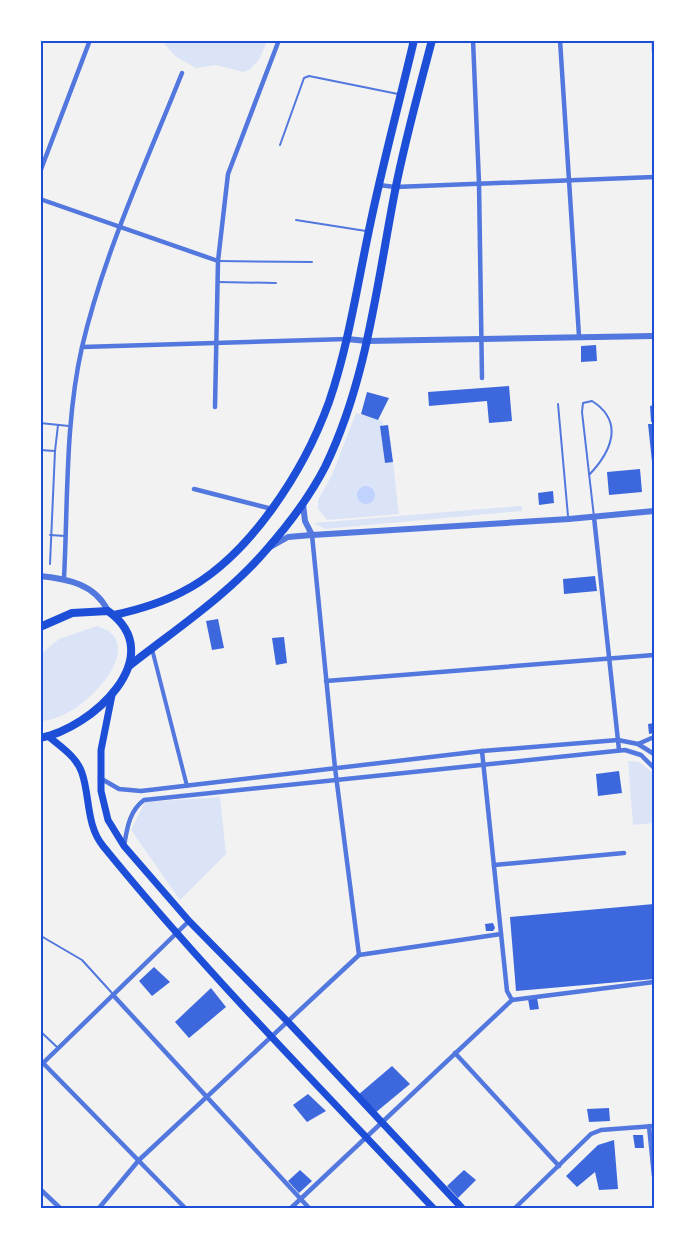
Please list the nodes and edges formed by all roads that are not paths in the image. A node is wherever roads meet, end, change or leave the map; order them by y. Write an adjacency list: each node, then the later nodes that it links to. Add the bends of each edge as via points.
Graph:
1 (90, 40): 12 (street)
2 (279, 40): 22 (street, via 228,174)
3 (414, 40): 10 (highway)
4 (432, 40): 17 (highway)
5 (473, 40): 15 (street)
6 (560, 40): 14 (street)
7 (654, 40): 8 (street)
8 (654, 51)
9 (182, 73): 20 (street)
10 (401, 94): 11 (lane, via 309,75 304,78); 16 (highway)
11 (280, 145)
12 (40, 172)
13 (654, 177): 14 (street)
14 (569, 182): 15 (street); 26 (street)
15 (480, 183): 17 (street); 29 (street)
16 (379, 185): 17 (street); 21 (highway)
17 (395, 188): 30 (highway)
18 (40, 199): 20 (street)
19 (296, 219): 21 (lane)
20 (119, 227): 22 (street); 32 (street)
21 (368, 231): 28 (highway)
22 (218, 261): 23 (lane); 24 (street)
23 (312, 262)
24 (218, 282): 25 (lane); 31 (street)
25 (276, 283)
26 (579, 336): 27 (street); 29 (street)
27 (654, 336)
28 (347, 339): 30 (street); 31 (street); 44 (highway, via 329,402 308,453)
29 (483, 340): 30 (street); 33 (street)
30 (367, 341): 43 (highway, via 345,416 324,467)
31 (218, 342): 32 (street); 35 (street)
32 (82, 347): 38 (street)
33 (482, 378)
34 (558, 404): 47 (lane)
35 (215, 408)
36 (40, 423): 37 (lane)
37 (58, 425): 38 (lane); 40 (lane)
38 (72, 426): 50 (street)
39 (40, 450): 40 (lane)
40 (55, 451): 48 (lane)
41 (589, 475): 41 (lane, via 607,454 611,436 602,407 592,401 583,403 582,412); 46 (lane)
42 (194, 489): 44 (street)
43 (303, 504): 49 (street); 51 (highway)
44 (272, 509): 55 (highway, via 208,576 163,600)
45 (654, 511): 46 (street)
46 (594, 517): 47 (street); 59 (street)
47 (569, 519): 49 (street)
48 (50, 535): 50 (lane); 52 (lane)
49 (312, 535): 51 (street, via 288,537); 61 (street)
50 (66, 536): 54 (street)
51 (269, 547): 57 (highway, via 213,601)
52 (50, 564)
53 (40, 576): 54 (street)
54 (64, 578): 55 (street, via 96,592)
55 (111, 613): 56 (highway, via 72,612); 60 (highway, via 129,638)
56 (40, 627)
57 (152, 648): 60 (highway); 75 (street)
58 (654, 655): 59 (street)
59 (609, 658): 61 (street); 65 (street)
60 (129, 666): 62 (highway)
61 (326, 681): 71 (street)
62 (112, 695): 63 (highway, via 80,722); 73 (main road, via 102,741)
63 (44, 737): 80 (main road, via 74,759 82,772 88,810 100,843)
64 (654, 737): 66 (street)
65 (618, 740): 66 (street); 67 (street); 68 (street)
66 (638, 744): 69 (street)
67 (619, 750): 70 (street); 72 (street, via 641,755)
68 (482, 752): 70 (street); 71 (street)
69 (654, 754)
70 (484, 764): 74 (street); 78 (street)
71 (335, 768): 74 (street); 75 (street)
72 (654, 768)
73 (100, 778): 75 (street, via 119,789); 76 (main road, via 108,820)
74 (337, 779): 76 (street, via 144,800 130,817); 83 (street)
75 (187, 786)
76 (124, 846): 79 (main road)
77 (624, 853): 78 (street)
78 (494, 865): 81 (street)
79 (189, 921): 80 (street); 87 (main road)
80 (175, 934): 85 (street); 89 (main road)
81 (501, 934): 83 (street); 86 (street, via 507,991)
82 (41, 936): 85 (lane, via 82,960)
83 (359, 955): 87 (street)
84 (654, 982): 86 (street)
85 (113, 995): 90 (street); 93 (street)
86 (512, 1000): 91 (street)
87 (289, 1023): 89 (street); 94 (main road)
88 (40, 1031): 90 (lane)
89 (273, 1036): 93 (street); 96 (main road)
90 (58, 1048): 92 (street)
91 (455, 1053): 94 (street); 98 (street)
92 (42, 1064): 97 (street)
93 (206, 1097): 97 (street); 101 (street)
94 (381, 1124): 96 (street); 108 (main road)
95 (652, 1126): 98 (street, via 596,1132); 99 (street)
96 (368, 1138): 101 (street); 107 (main road)
97 (139, 1160): 103 (street); 104 (street)
98 (559, 1166): 109 (street)
99 (654, 1176)
100 (40, 1189): 102 (street)
101 (301, 1200): 105 (street); 106 (street)
102 (60, 1209)
103 (99, 1209)
104 (185, 1209)
105 (291, 1209)
106 (309, 1209)
107 (433, 1209)
108 (462, 1209)
109 (515, 1209)

